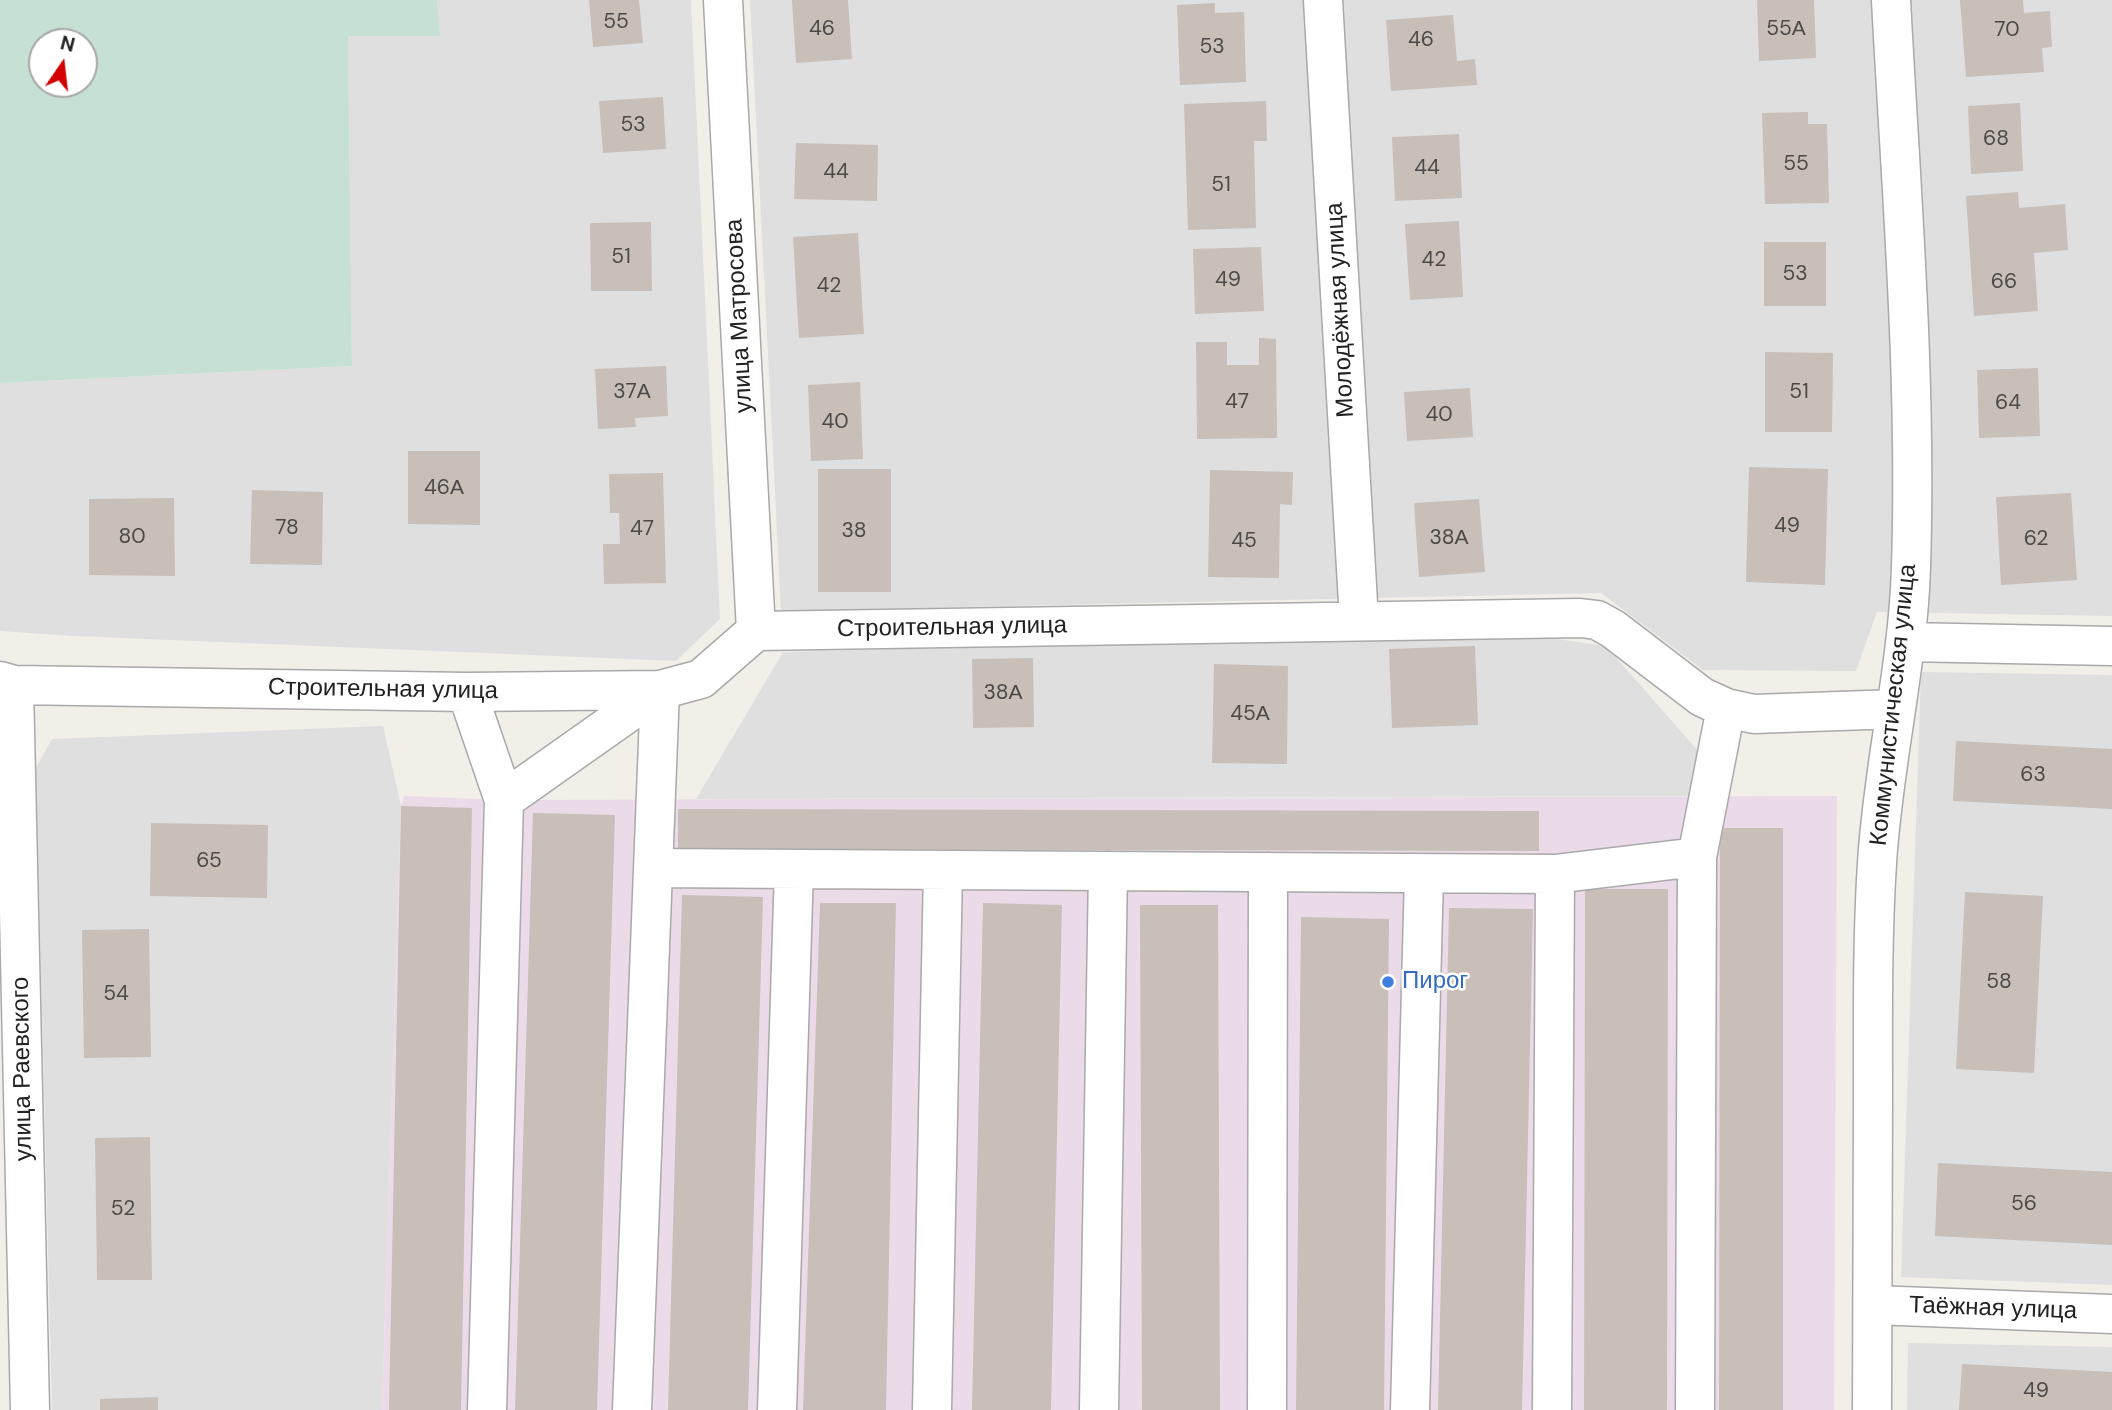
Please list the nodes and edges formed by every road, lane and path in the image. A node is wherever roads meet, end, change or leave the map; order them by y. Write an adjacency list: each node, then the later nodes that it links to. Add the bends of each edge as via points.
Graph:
1 (723, 0): 5 (street, улица Матросова)
2 (1322, 0): 4 (street, Молодёжная улица)
3 (1891, 0): 6 (street, Коммунистическая улица, via 1911,367 1911,572)
4 (1359, 620): 5 (street, Строительная улица); 11 (street, Строительная улица, via 1597,620 1702,697)
5 (756, 631): 9 (street, Строительная улица, via 701,678)
6 (1905, 642): 7 (street); 12 (street, Коммунистическая улица)
7 (2112, 646)
8 (7, 683): 10 (street, Строительная улица); 24 (street, улица Раевского)
9 (660, 690): 10 (street, Строительная улица); 13 (street); 15 (street)
10 (467, 692): 13 (street)
11 (1726, 708): 12 (street, Строительная улица, via 1754,714); 14 (street)
12 (1896, 709): 22 (street, Коммунистическая улица, via 1877,860 1873,951)
13 (504, 800): 25 (street)
14 (1697, 857): 21 (street); 33 (street)
15 (653, 868): 16 (street); 26 (street)
16 (794, 869): 17 (street); 27 (street)
17 (943, 870): 18 (street); 28 (street)
18 (1108, 871): 19 (street); 29 (street)
19 (1268, 872): 20 (street); 30 (street)
20 (1424, 874): 21 (street); 31 (street)
21 (1555, 874): 32 (street)
22 (1873, 1305): 23 (street, Таёжная улица); 34 (street, Коммунистическая улица)
23 (2112, 1314)
24 (30, 1410)
25 (487, 1410)
26 (632, 1410)
27 (777, 1410)
28 (932, 1410)
29 (1099, 1410)
30 (1267, 1410)
31 (1410, 1410)
32 (1552, 1410)
33 (1695, 1410)
34 (1872, 1410)

